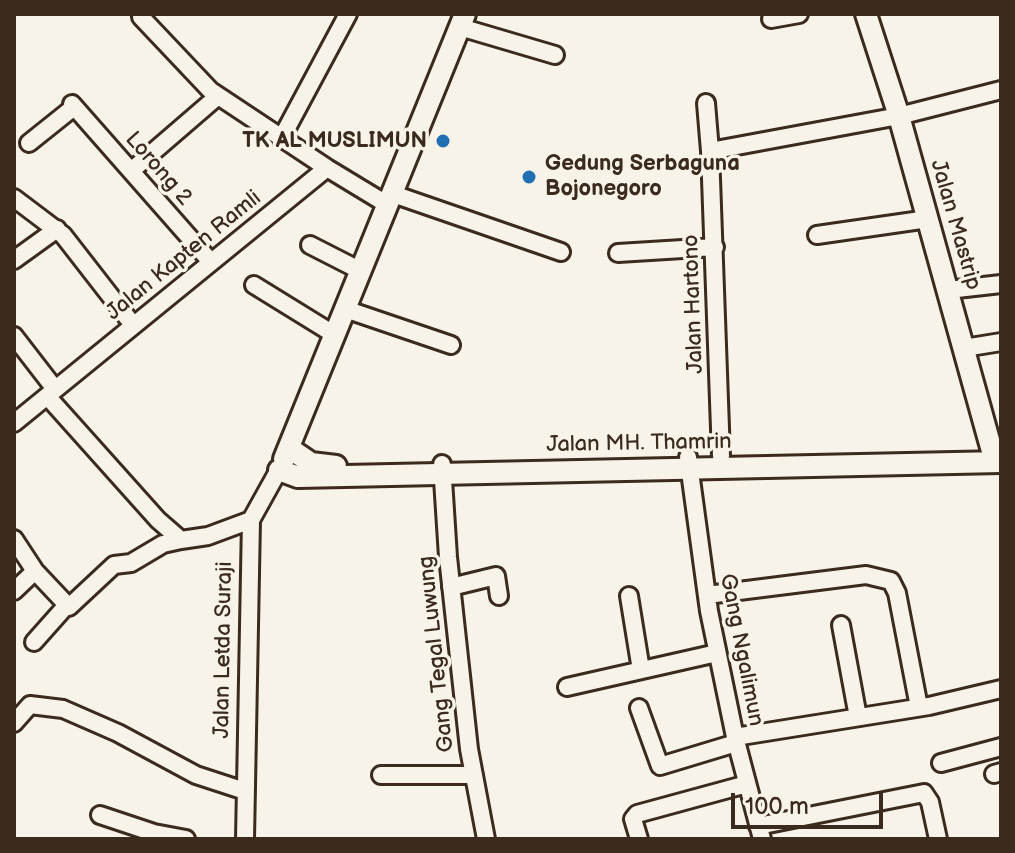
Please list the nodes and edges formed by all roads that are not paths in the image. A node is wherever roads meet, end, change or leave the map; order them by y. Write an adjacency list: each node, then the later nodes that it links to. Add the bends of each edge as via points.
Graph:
1 (348, 14): 12 (street)
2 (799, 14): 5 (street)
3 (866, 14): 11 (main road, Jalan Mastrip)
4 (141, 17): 9 (street)
5 (771, 19)
6 (463, 21): 7 (street); 18 (main road)
7 (555, 55)
8 (1001, 90): 11 (street)
9 (218, 96): 12 (street); 16 (street)
10 (706, 103): 14 (street, Jalan Hartono)
11 (899, 116): 14 (street); 19 (main road, Jalan Mastrip)
12 (281, 139): 15 (street)
13 (29, 143): 16 (street, Lorong 2, via 73,106)
14 (710, 151): 23 (street, Jalan Hartono)
15 (327, 168): 18 (street); 27 (street, Jalan Kapten Ramli)
16 (131, 171): 27 (street, Lorong 2)
17 (14, 198): 20 (street)
18 (390, 199): 24 (street); 28 (main road)
19 (928, 219): 21 (street); 31 (main road, Jalan Mastrip)
20 (57, 229): 26 (street); 33 (street)
21 (817, 235)
22 (310, 245): 28 (street)
23 (715, 247): 25 (street); 41 (street, Jalan Hartono)
24 (561, 252)
25 (618, 253)
26 (14, 260)
27 (211, 262): 33 (street, Jalan Kapten Ramli)
28 (361, 271): 32 (main road)
29 (1001, 284): 31 (street)
30 (254, 285): 34 (street)
31 (948, 290): 38 (main road, Jalan Mastrip)
32 (345, 309): 34 (main road); 37 (street)
33 (133, 325): 39 (street, Jalan Kapten Ramli)
34 (335, 335): 43 (main road)
35 (14, 336): 39 (street)
36 (1001, 342): 38 (street)
37 (451, 345)
38 (964, 348): 42 (main road, Jalan Mastrip)
39 (51, 393): 40 (street, Jalan Kapten Ramli); 49 (street)
40 (14, 423)
41 (721, 456): 42 (main road, Jalan MH. Thamrin); 44 (main road, Jalan MH. Thamrin)
42 (998, 461): 44 (main road, Jalan MH. Thamrin)
43 (301, 462): 45 (main road, Jalan MH. Thamrin); 46 (main road); 46 (main road, Jalan MH. Thamrin, via 292,476)
44 (689, 462): 45 (main road, Jalan MH. Thamrin); 53 (street, Gang Ngalimun)
45 (442, 468): 51 (street, Gang Tegal Luwung)
46 (278, 473): 47 (street, Jalan Letda Suraji)
47 (251, 530): 49 (street); 73 (street, Jalan Letda Suraji)
48 (14, 539): 50 (street)
49 (181, 540): 56 (street, via 131,563 114,565 75,605)
50 (35, 571): 52 (street); 56 (street)
51 (451, 587): 54 (street, via 496,576); 71 (street, Gang Tegal Luwung)
52 (14, 591)
53 (707, 595): 59 (street, Gang Ngalimun); 63 (street, via 866,575 891,581)
54 (499, 596)
55 (629, 596): 60 (street)
56 (66, 606): 58 (street)
57 (841, 625): 65 (street)
58 (34, 642)
59 (717, 653): 60 (street); 67 (street, Gang Ngalimun)
60 (641, 670): 61 (street)
61 (567, 687)
62 (1001, 689): 63 (street)
63 (919, 707): 65 (street)
64 (639, 708): 67 (street, via 660,766)
65 (858, 717): 67 (street)
66 (14, 723): 73 (street, via 30,705 63,709 196,775)
67 (735, 740): 72 (street, Gang Ngalimun)
68 (1001, 747): 69 (street)
69 (941, 763)
70 (381, 775): 71 (street)
71 (474, 775): 79 (street, Gang Tegal Luwung)
72 (747, 784): 75 (street, Gang Ngalimun); 80 (street, via 637,814 633,819)
73 (245, 791): 78 (street, Jalan Letda Suraji)
74 (100, 815): 76 (street)
75 (760, 833): 81 (street, via 924,793)
76 (153, 836): 77 (street)
77 (186, 839)
78 (245, 839)
79 (486, 839)
80 (639, 839)
81 (938, 839)

